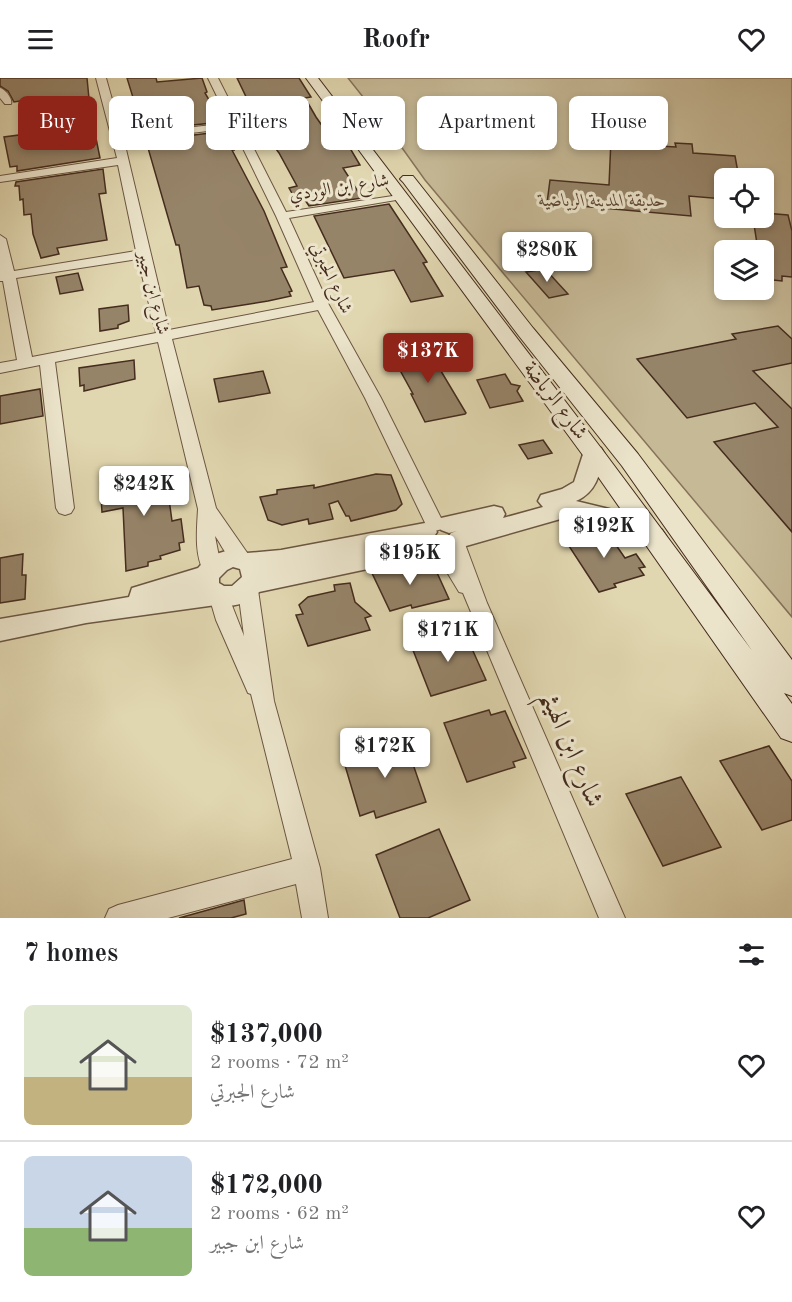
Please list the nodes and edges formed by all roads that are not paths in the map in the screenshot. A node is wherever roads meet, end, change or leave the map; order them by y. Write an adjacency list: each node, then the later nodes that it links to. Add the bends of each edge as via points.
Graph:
1 (101, 78): 8 (street, شارع ابن جبير)
2 (213, 78): 6 (street, شارع الجبرتي)
3 (312, 78): 13 (main road, شارع الرياضة)
4 (328, 78): 20 (main road, شارع الرياضة)
5 (0, 91): 7 (street)
6 (221, 96)
7 (8, 102)
8 (109, 107)
9 (120, 150): 11 (street, شارع ابن جبير)
10 (248, 150): 14 (street, شارع الجبرتي)
11 (122, 161): 12 (street); 16 (street, شارع ابن جبير)
12 (0, 179)
13 (402, 196): 14 (street, شارع ابن الوردي); 22 (main road, شارع الرياضة)
14 (282, 216): 18 (street, شارع الجبرتي)
15 (0, 239): 17 (street)
16 (143, 254): 17 (street); 19 (street, شارع ابن جبير)
17 (5, 276): 23 (street)
18 (322, 304): 19 (street); 29 (street, شارع الجبرتي)
19 (164, 335): 21 (street); 27 (street, شارع ابن جبير)
20 (545, 356): 22 (main road); 33 (main road, شارع الرياضة, via 630,460)
21 (47, 358): 23 (street); 26 (street)
22 (524, 360): 25 (main road, شارع الرياضة)
23 (25, 363): 24 (street)
24 (0, 368)
25 (593, 453): 28 (main road, شارع الرياضة); 29 (street, via 586,484 578,493)
26 (65, 508)
27 (207, 509): 30 (street, شارع ابن جبير); 31 (street, شارع ابن جبير, via 206,537)
28 (654, 536): 29 (street, via 571,508); 35 (main road, شارع الرياضة)
29 (443, 537): 30 (street, via 298,573); 39 (street, شارع ابن الهيثم, via 477,603)
30 (247, 574): 31 (street, via 234,596); 31 (street, via 225,559); 34 (street, شارع ابن جبير)
31 (213, 583): 32 (street); 34 (street, شارع ابن جبير)
32 (0, 630)
33 (792, 683)
34 (263, 701): 36 (street, شارع ابن جبير)
35 (792, 728)
36 (307, 868): 37 (street); 38 (street, شارع ابن جبير)
37 (118, 918)
38 (315, 918)
39 (612, 918)

